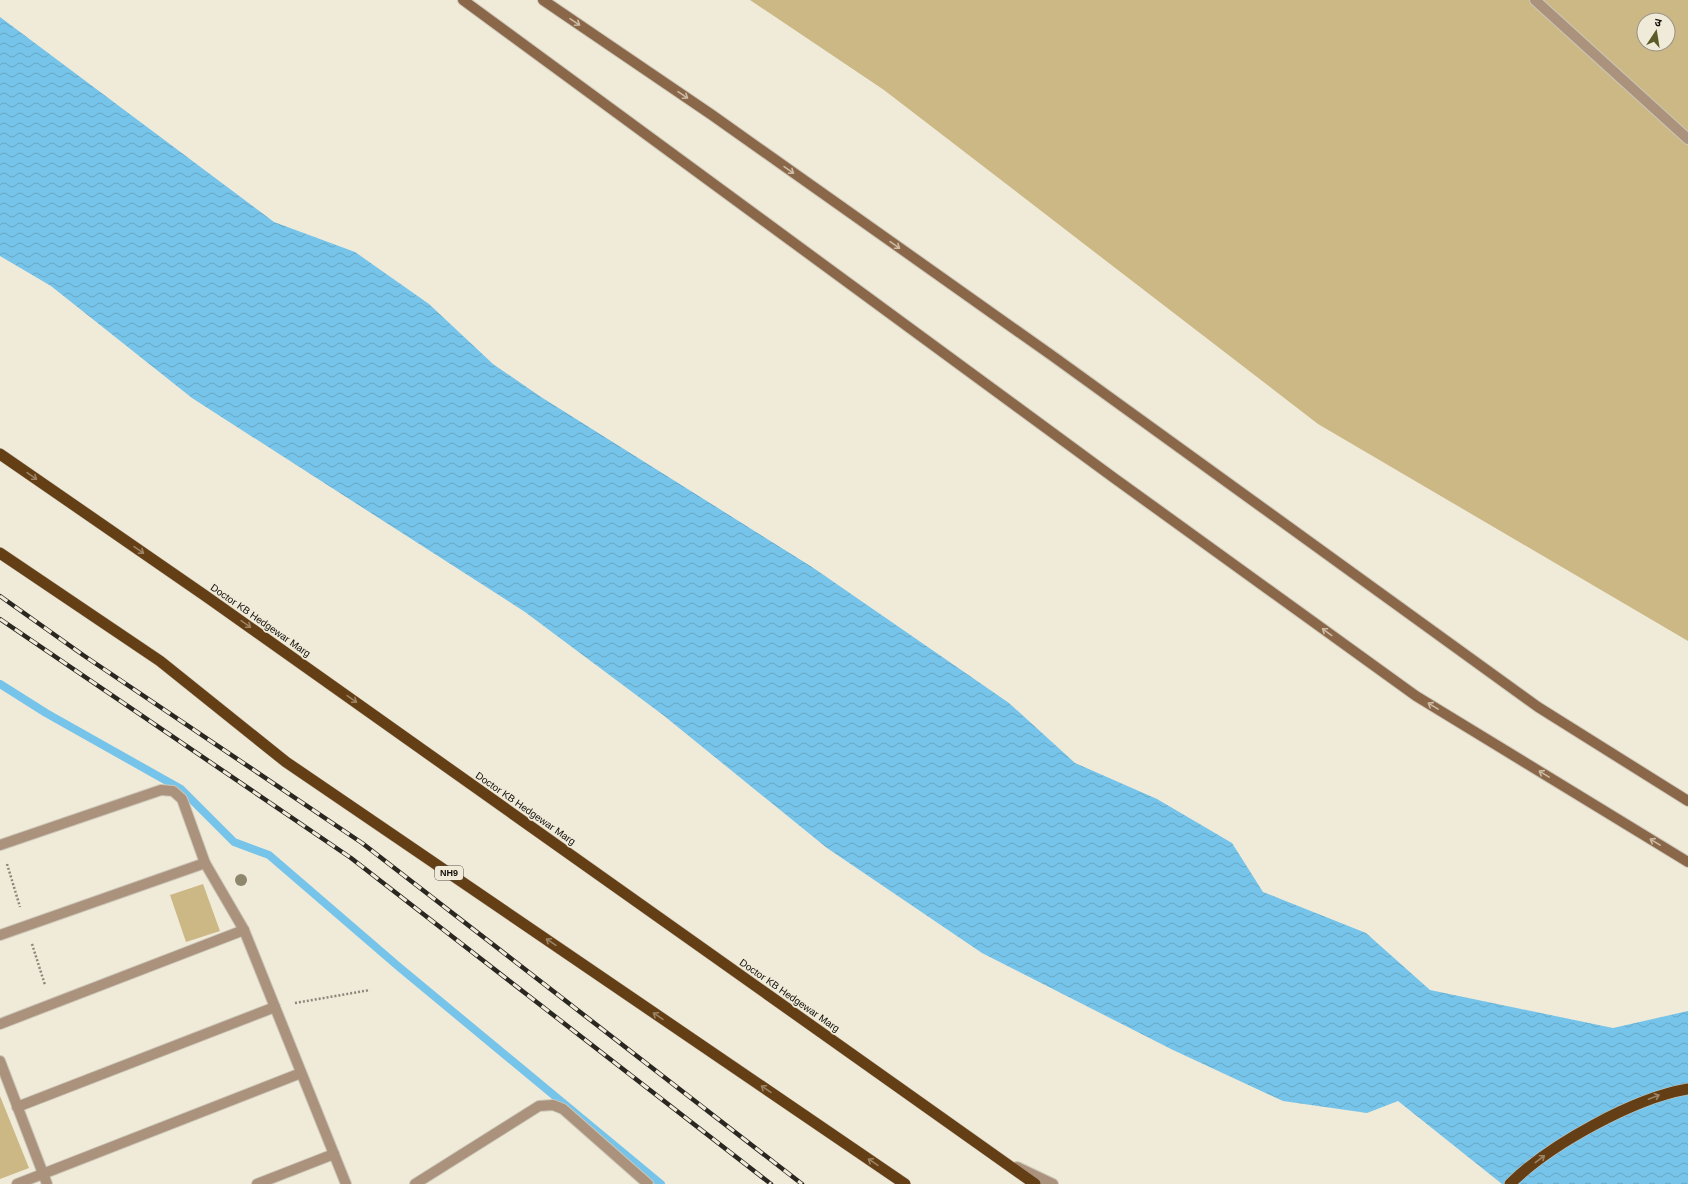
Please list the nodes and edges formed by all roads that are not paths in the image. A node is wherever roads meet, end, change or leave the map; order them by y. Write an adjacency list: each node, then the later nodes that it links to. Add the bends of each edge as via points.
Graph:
1 (463, 0): 9 (main road, one-way to 1, via 1416,696 1114,478)
2 (543, 0): 7 (main road, one-way to 7, via 712,115 1047,353 1538,707)
3 (1535, 0): 4 (street)
4 (1688, 139)
5 (0, 454): 20 (highway, Doctor KB Hedgewar Marg, one-way to 20, via 207,597)
6 (0, 553): 28 (highway, NH9, one-way to 6, via 286,762 160,661)
7 (1688, 801)
8 (0, 845): 10 (street, via 167,790 173,791 182,799)
9 (1688, 862)
10 (205, 863): 11 (street); 12 (street)
11 (244, 930): 13 (street); 14 (street)
12 (0, 935)
13 (275, 1007): 16 (street); 18 (street)
14 (0, 1024)
15 (0, 1061): 18 (street)
16 (301, 1073): 19 (street); 21 (street)
17 (1688, 1089): 31 (highway, one-way to 17, via 1555,1148 1629,1107 1667,1092)
18 (17, 1107): 21 (street)
19 (334, 1154): 24 (street); 25 (street)
20 (1002, 1161): 29 (highway, Doctor KB Hedgewar Marg); 30 (street)
21 (42, 1174): 22 (street); 23 (street)
22 (18, 1184)
23 (47, 1184)
24 (257, 1184)
25 (346, 1184)
26 (415, 1184): 27 (street, via 538,1106 553,1105 577,1119)
27 (648, 1184)
28 (905, 1184)
29 (1035, 1184)
30 (1053, 1184)
31 (1510, 1184)

